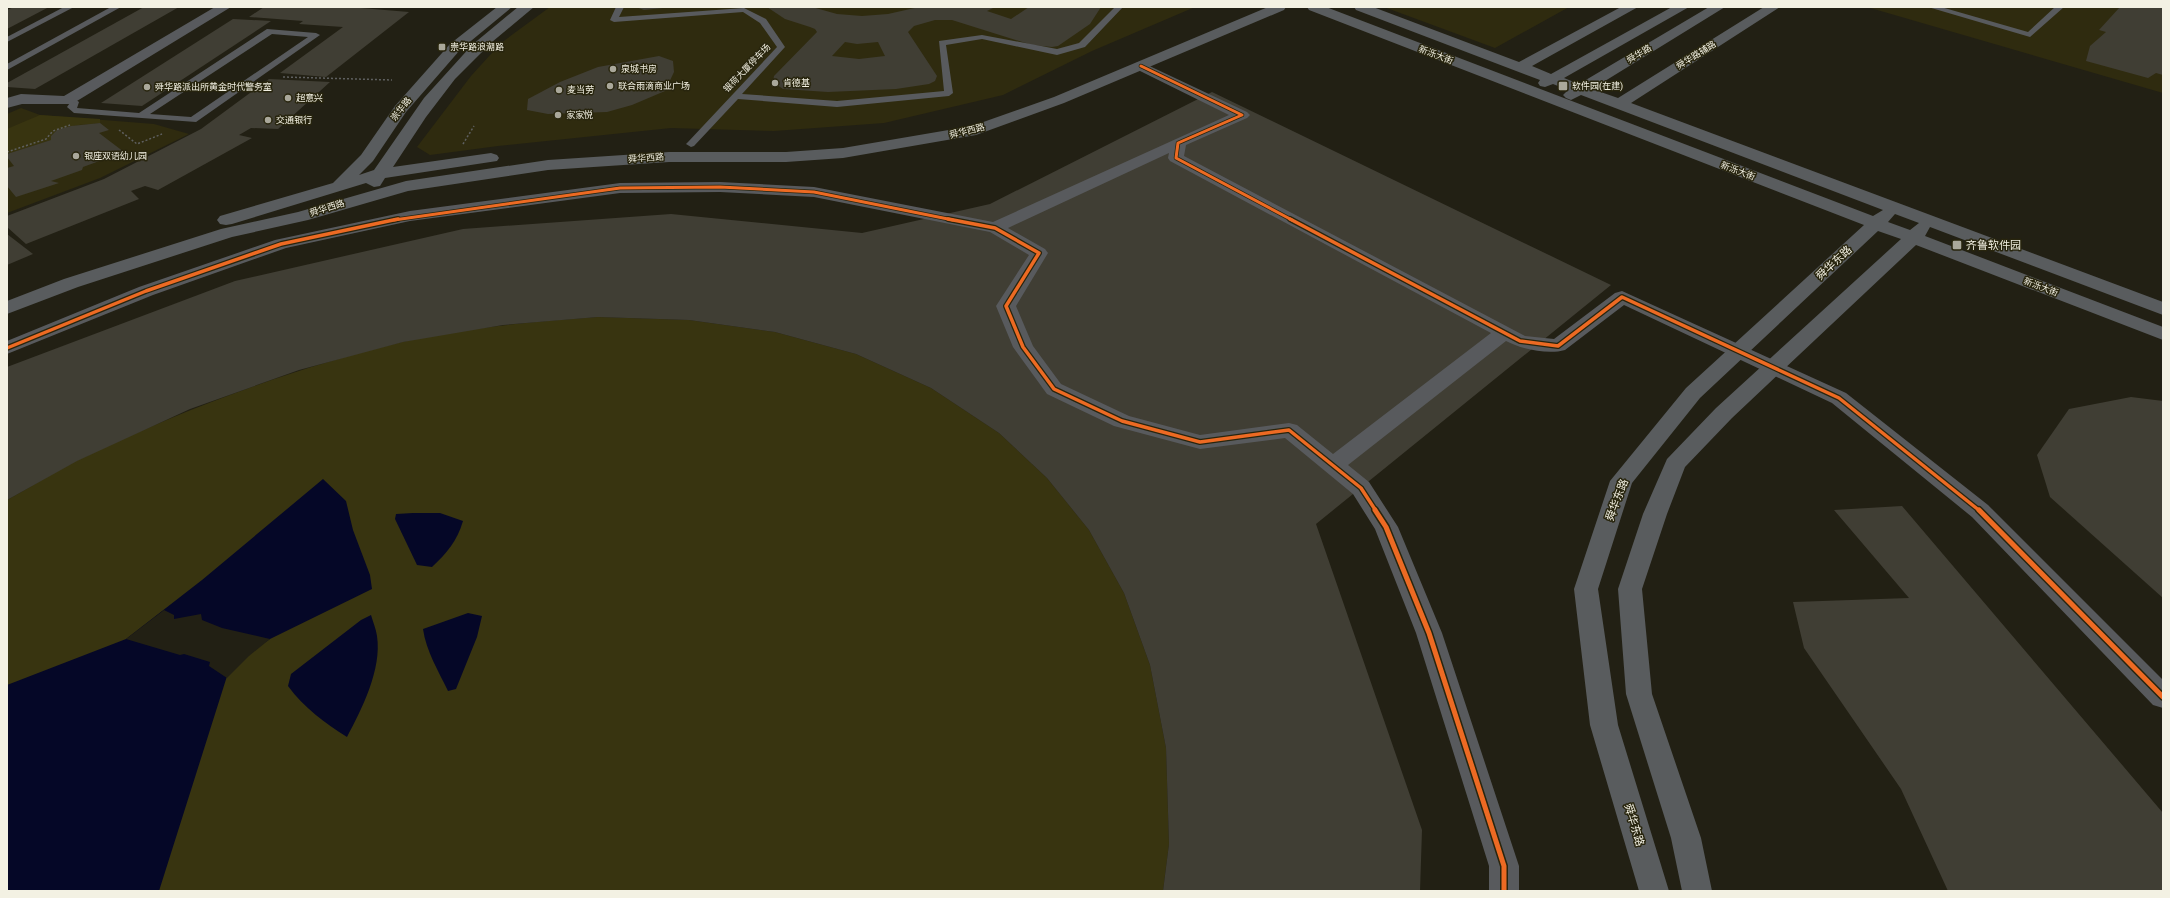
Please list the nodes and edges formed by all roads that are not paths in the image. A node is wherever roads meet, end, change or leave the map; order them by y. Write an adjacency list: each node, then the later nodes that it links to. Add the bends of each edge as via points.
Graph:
1 (70, 7): 19 (lane)
2 (117, 7): 22 (lane)
3 (224, 7): 27 (street, via 67,101 21,99)
4 (234, 7): 28 (street)
5 (504, 7): 35 (main road, 崇华路, via 455,47 400,109 367,158)
6 (527, 7): 34 (main road, 崇华路, via 502,26 449,76)
7 (620, 7): 26 (lane, 银荷大厦停车场, via 614,20 744,10 763,21 781,47)
8 (1119, 7): 26 (lane, via 1082,45 1057,52 982,37 942,43 950,93 836,104)
9 (1250, 7): 32 (main road, 舜华西路, via 1035,97 953,124 872,138 816,144)
10 (1279, 7): 20 (main road, 舜华西路)
11 (1314, 7): 25 (main road, 新泺大街)
12 (1361, 7): 21 (main road, 新泺大街)
13 (1631, 7): 21 (main road)
14 (1682, 7): 23 (main road, 舜华路)
15 (1718, 7): 24 (main road, 舜华路)
16 (1773, 7): 30 (main road, 舜华路辅路)
17 (1932, 7): 18 (lane, via 2030,34)
18 (2059, 7)
19 (7, 40)
20 (1141, 66): 33 (street, via 1242,115); 36 (main road, 舜华西路, via 1059,100 976,130 891,146 786,157 668,157 548,165 406,186)
21 (1520, 66): 23 (main road, 新泺大街)
22 (7, 67)
23 (1553, 79): 24 (main road, 新泺大街); 25 (main road, 舜华路)
24 (1581, 89): 29 (main road, 舜华路); 30 (main road, 新泺大街)
25 (1530, 91): 29 (main road, 新泺大街)
26 (734, 96): 32 (lane, 银荷大厦停车场)
27 (7, 102)
28 (75, 102): 31 (lane, via 72,107 74,110)
29 (1560, 102): 40 (main road, 新泺大街)
30 (1619, 104): 37 (main road, 新泺大街)
31 (141, 116): 31 (lane, via 193,120 316,35 270,31)
32 (691, 144): 34 (main road, 舜华西路, via 538,153)
33 (1178, 144): 41 (street); 46 (street, via 1176,158)
34 (379, 174): 35 (main road, 舜华西路); 36 (main road, 崇华路)
35 (338, 185): 38 (main road, 崇华路); 43 (main road, 舜华西路, via 86,263)
36 (362, 198): 38 (main road, 舜华西路)
37 (1893, 207): 39 (main road, 新泺大街); 40 (main road, 舜华东路)
38 (302, 216): 44 (main road, 舜华西路, via 220,236 71,283)
39 (1928, 220): 42 (main road); 45 (main road, 新泺大街)
40 (1876, 224): 42 (main road, 新泺大街); 49 (main road, 舜华东路)
41 (995, 228): 48 (street, via 814,192 720,187 620,188 410,216 281,244 146,291); 51 (street, via 1039,253 1006,306 1023,347 1054,389 1122,422 1200,442 1289,430)
42 (1914, 238): 47 (main road, 新泺大街); 50 (main road)
43 (7, 295)
44 (7, 308)
45 (2163, 309)
46 (1504, 333): 49 (street, via 1520,341 1558,346 1622,297); 51 (street)
47 (2163, 334)
48 (7, 348)
49 (1737, 352): 50 (street); 54 (main road, 舜华东路, via 1692,393 1621,482 1586,589 1604,725)
50 (1774, 368): 52 (street, via 1839,398 1980,510); 55 (main road, via 1675,464 1630,589 1639,694 1686,838)
51 (1332, 466): 53 (street, via 1361,488 1386,527 1429,633 1504,866)
52 (2163, 697)
53 (1504, 891)
54 (1654, 891)
55 (1697, 891)

